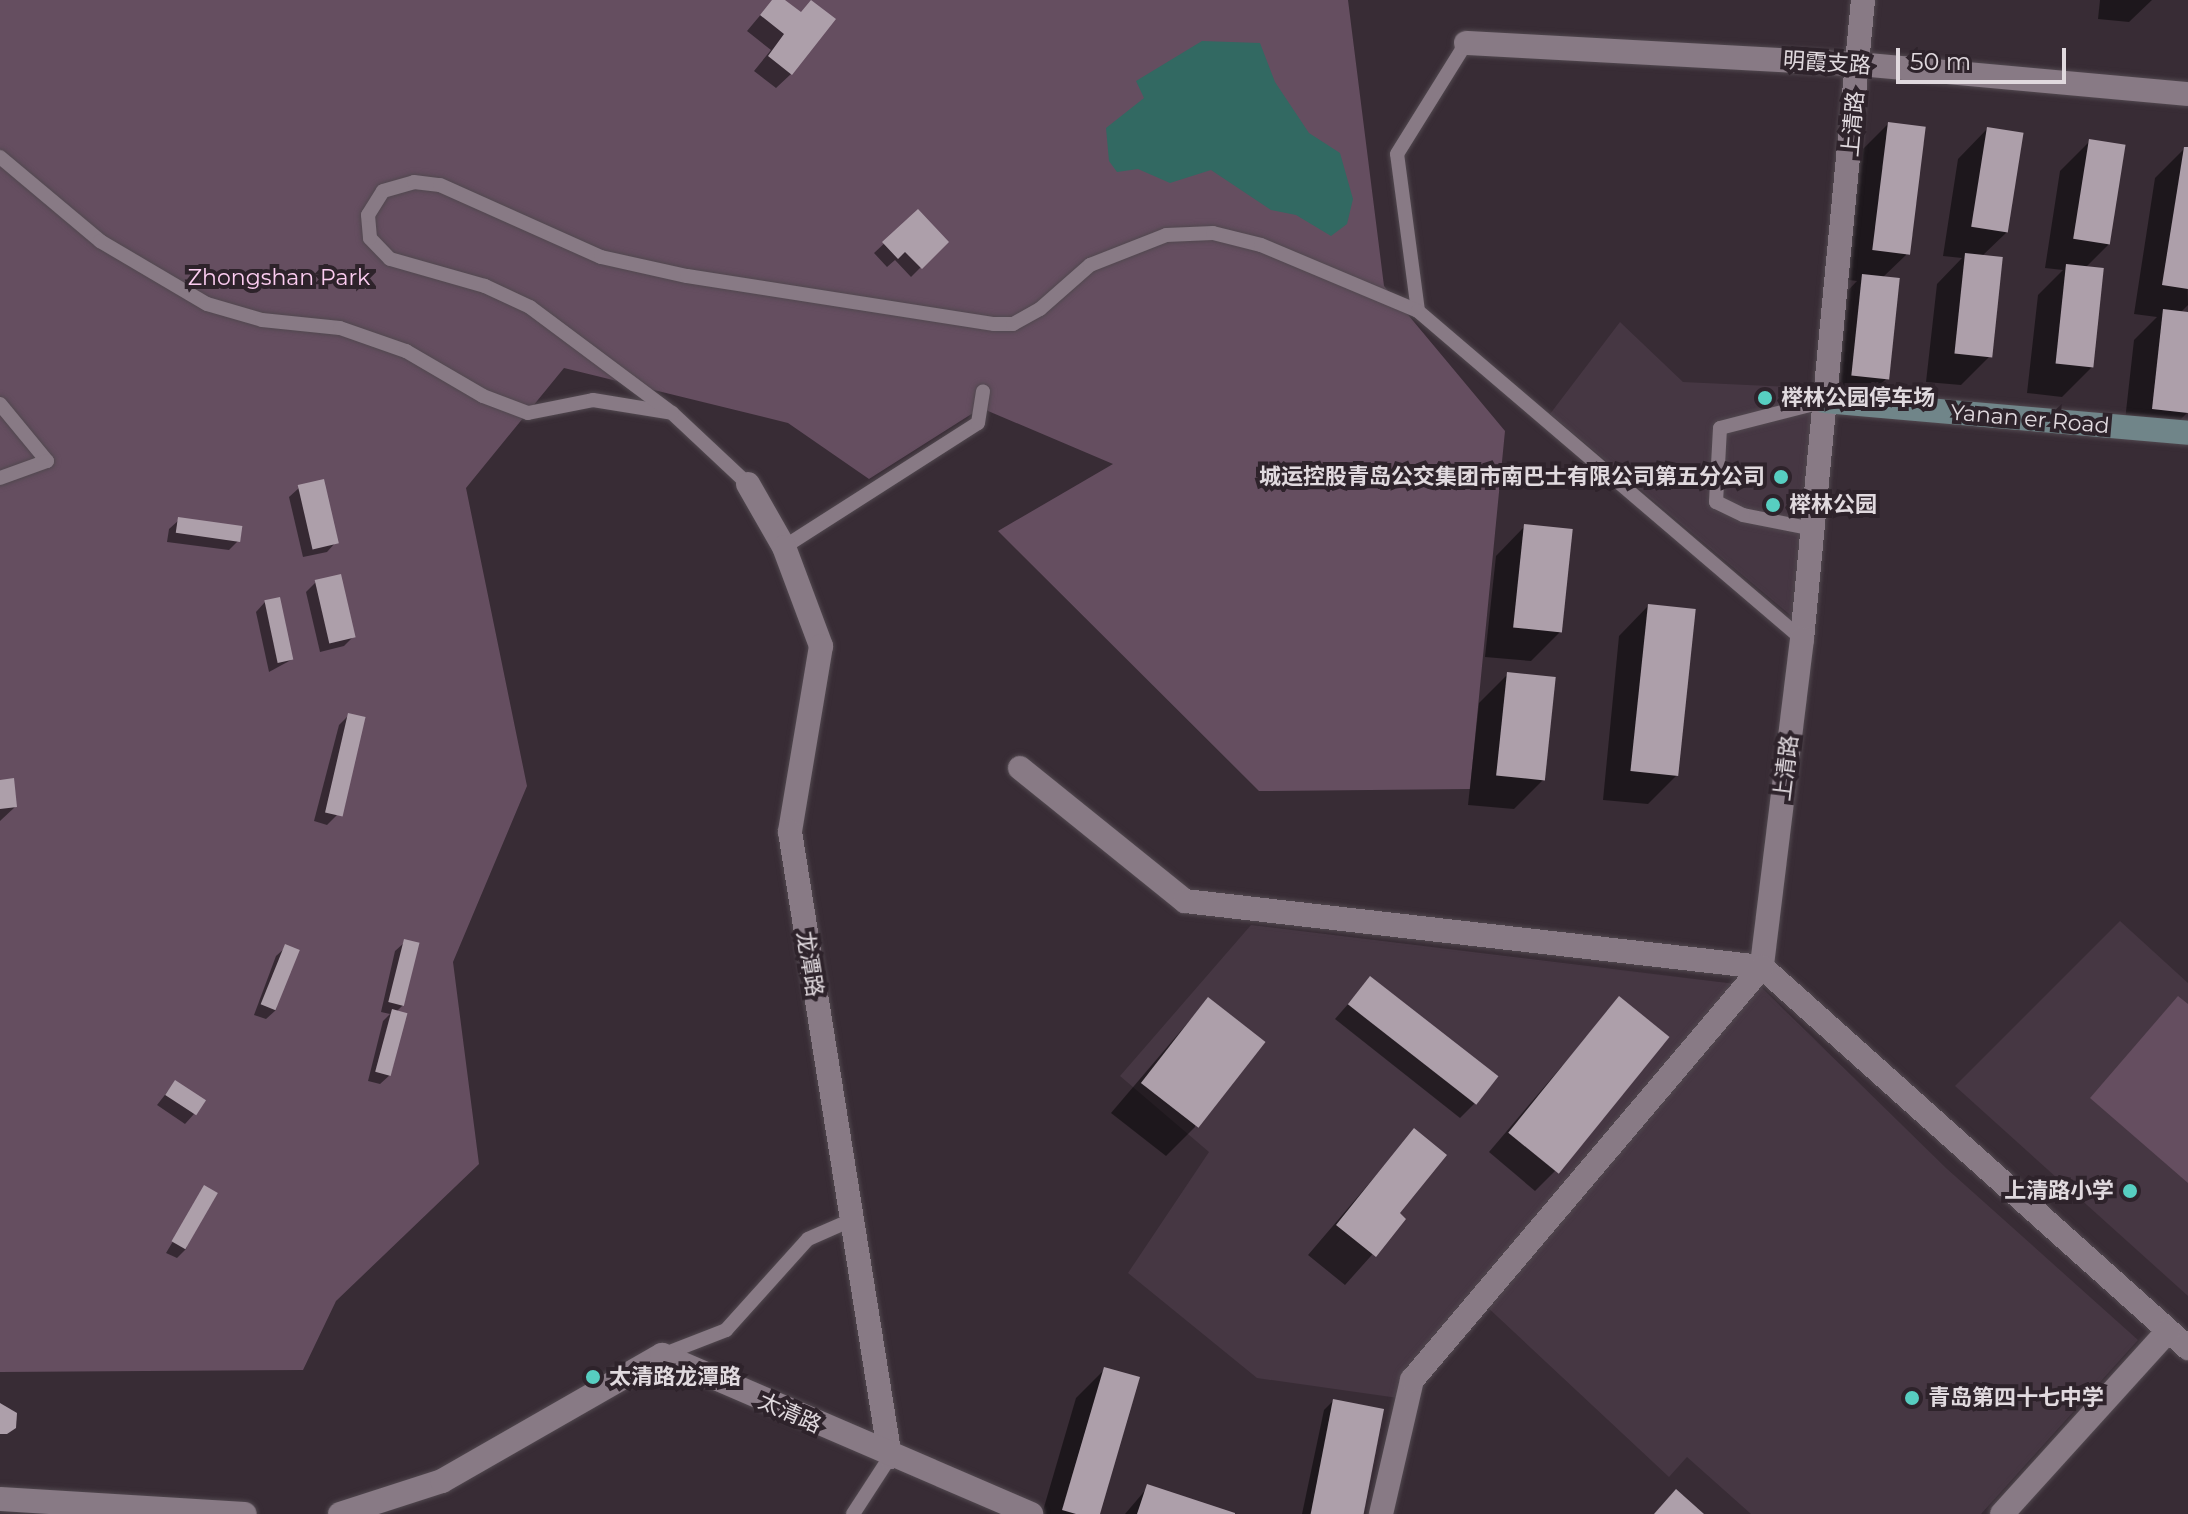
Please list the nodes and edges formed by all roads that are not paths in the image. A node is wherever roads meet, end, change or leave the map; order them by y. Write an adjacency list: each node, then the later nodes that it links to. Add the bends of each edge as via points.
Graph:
1 (1863, 0): 3 (street, 上清路)
2 (1466, 43): 3 (street, 明霞支路); 6 (lane, via 1397,154)
3 (1858, 64): 4 (street, 明霞支路); 8 (street, 上清路)
4 (2188, 94)
5 (0, 157): 10 (lane, via 100,241 207,304 262,320 353,333 406,351 483,396 528,413 593,400)
6 (1418, 311): 10 (lane, via 1261,245 1213,233 1166,235 1129,247 1090,265 1040,309 1013,324 994,324 601,257 440,185 414,182 383,191 368,215 370,238 390,259 485,286 530,307); 16 (lane)
7 (983, 391): 15 (lane, via 978,423)
8 (1825, 401): 11 (street, Yanan er Road); 14 (street, 上清路); 14 (lane, via 1720,428 1716,502 1743,515)
9 (0, 404): 12 (lane, via 47,461)
10 (672, 413): 13 (lane)
11 (2188, 433)
12 (0, 478)
13 (748, 484): 15 (street, 龙潭路)
14 (1813, 529): 16 (street, 上清路)
15 (784, 547): 19 (street, 龙潭路, via 821,646 790,832)
16 (1802, 639): 18 (street, 上清路)
17 (1020, 768): 18 (street, via 1185,901)
18 (1762, 967): 20 (street); 30 (street, via 1412,1380)
19 (851, 1220): 22 (lane, via 808,1239 726,1330); 23 (street, 龙潭路)
20 (2168, 1331): 21 (street); 31 (street)
21 (2188, 1348)
22 (662, 1355): 23 (street, 太清路); 27 (street, via 442,1481)
23 (890, 1457): 28 (lane); 29 (street, 太清路)
24 (0, 1499): 25 (street)
25 (205, 1513): 26 (street)
26 (245, 1514)
27 (340, 1514)
28 (853, 1514)
29 (1031, 1514)
30 (1381, 1514)
31 (2002, 1514)

